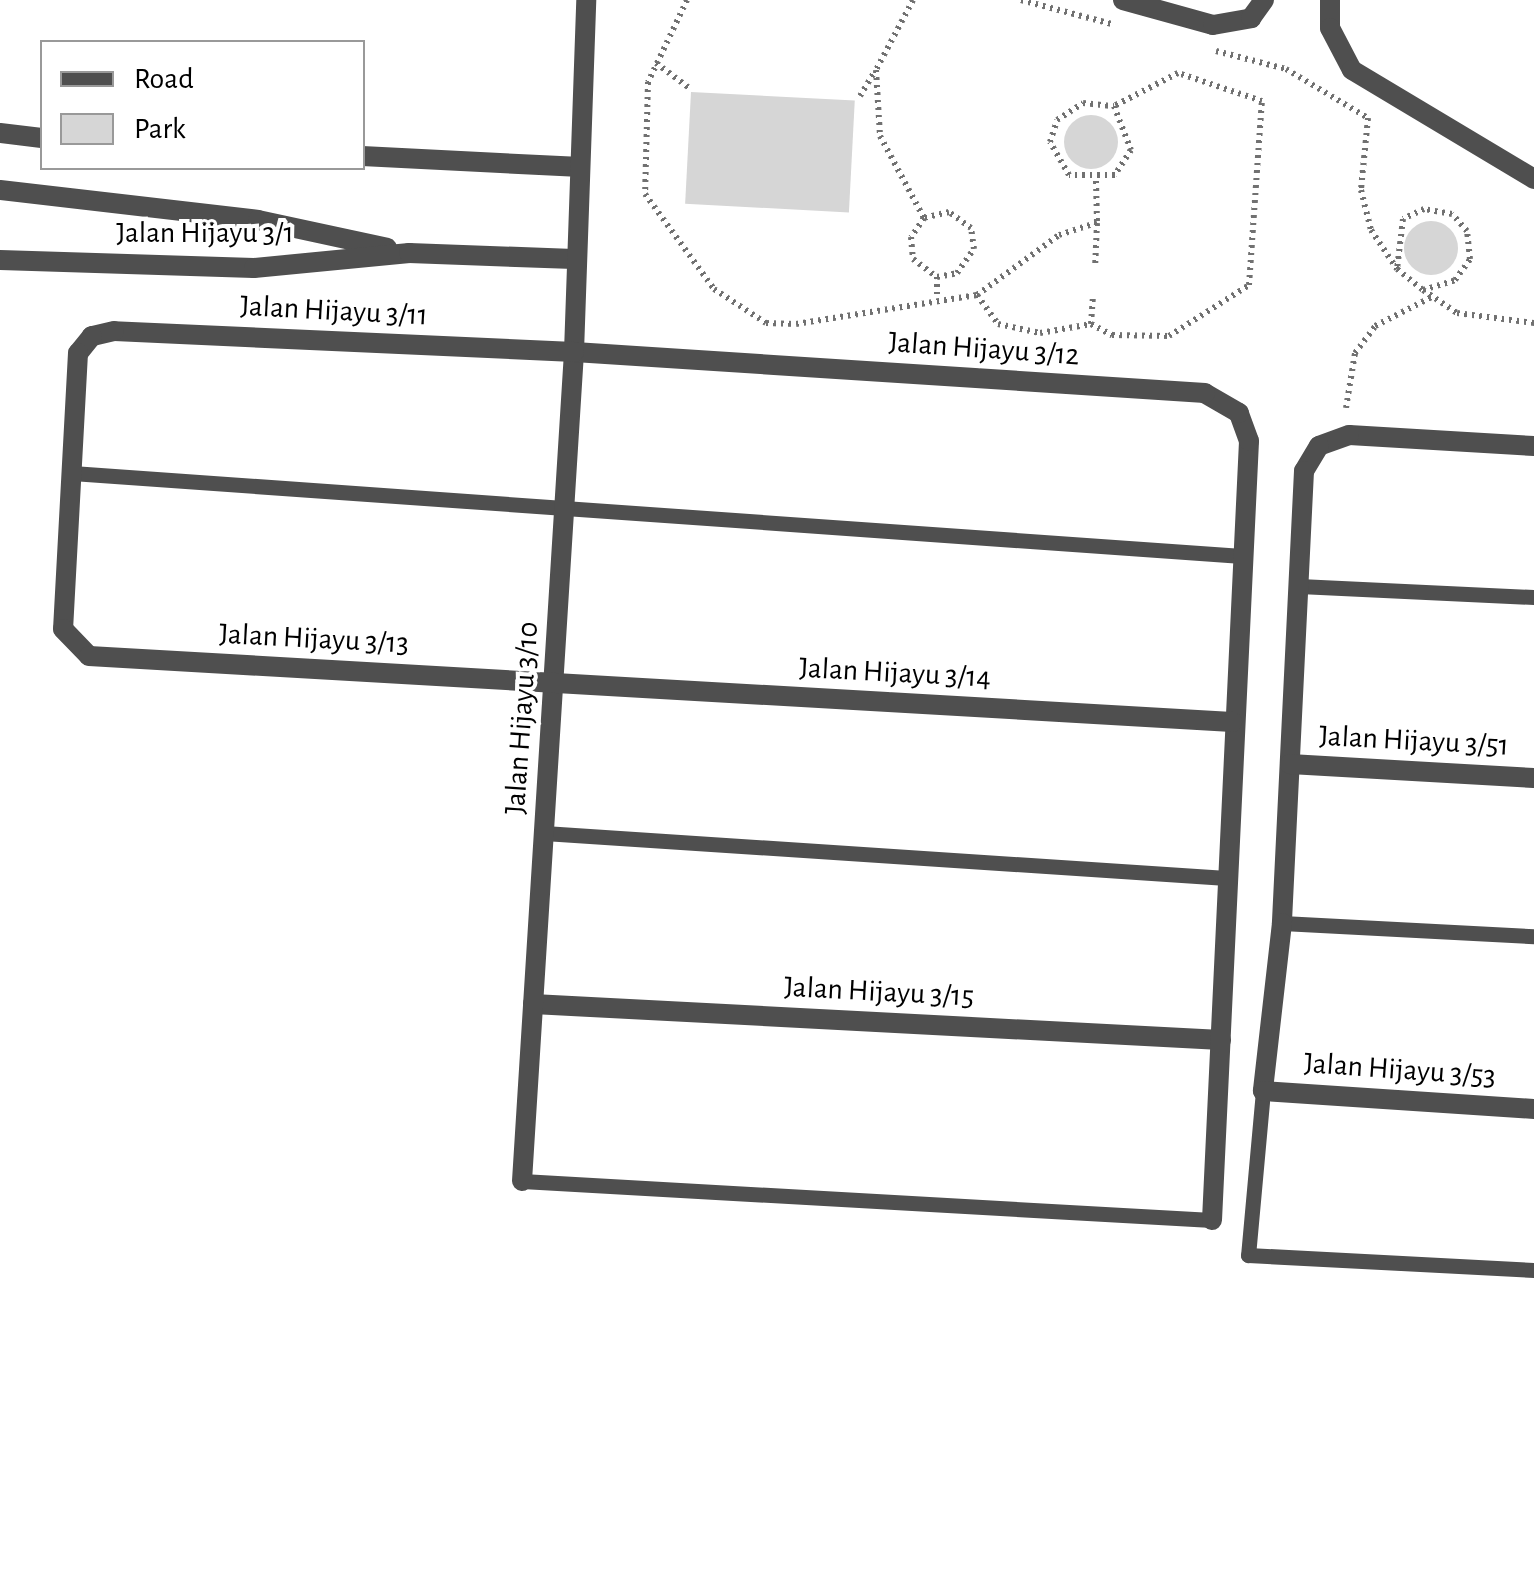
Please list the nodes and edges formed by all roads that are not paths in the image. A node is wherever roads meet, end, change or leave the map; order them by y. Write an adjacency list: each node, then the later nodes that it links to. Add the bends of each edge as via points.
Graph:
1 (586, 0): 8 (street, Jalan Hijayu 3/10)
2 (1123, 0): 3 (street, via 1213,25 1251,18)
3 (1264, 0)
4 (1330, 0): 9 (street, via 1330,28 1352,70)
5 (0, 133): 6 (street)
6 (40, 138)
7 (365, 156): 8 (street)
8 (576, 167): 12 (street, Jalan Hijayu 3/10)
9 (1534, 179)
10 (0, 190): 11 (street, Jalan Hijayu 3/1, via 258,220)
11 (409, 253): 12 (street, Jalan Hijayu 3/1); 13 (street, Jalan Hijayu 3/1, via 254,268)
12 (574, 259): 14 (street, Jalan Hijayu 3/10)
13 (0, 260)
14 (574, 352): 16 (street, Jalan Hijayu 3/11, via 92,336 78,353); 17 (street, Jalan Hijayu 3/10); 18 (street, Jalan Hijayu 3/12, via 1205,393 1239,413 1249,441)
15 (1534, 446): 19 (street, via 1350,435 1319,446 1304,470)
16 (72, 473): 17 (lane); 21 (street, Jalan Hijayu 3/13, via 63,629 72,648)
17 (565, 508): 18 (lane); 21 (street, Jalan Hijayu 3/10)
18 (1242, 556): 22 (street, Jalan Hijayu 3/12)
19 (1299, 586): 20 (lane); 23 (street)
20 (1534, 597)
21 (554, 684): 22 (street, Jalan Hijayu 3/14); 25 (street, Jalan Hijayu 3/10)
22 (1232, 722): 26 (street, Jalan Hijayu 3/12)
23 (1290, 764): 24 (street, Jalan Hijayu 3/51); 27 (street)
24 (1534, 778)
25 (544, 833): 26 (lane); 29 (street, Jalan Hijayu 3/10)
26 (1227, 878): 30 (street, Jalan Hijayu 3/12)
27 (1282, 923): 28 (lane); 31 (street)
28 (1534, 936)
29 (533, 1004): 30 (street, Jalan Hijayu 3/15); 33 (street, Jalan Hijayu 3/10)
30 (1222, 1040): 34 (street, Jalan Hijayu 3/12)
31 (1263, 1091): 32 (street, Jalan Hijayu 3/53); 35 (lane, via 1248,1255)
32 (1534, 1109)
33 (522, 1181): 34 (lane)
34 (1212, 1220)
35 (1534, 1270)

